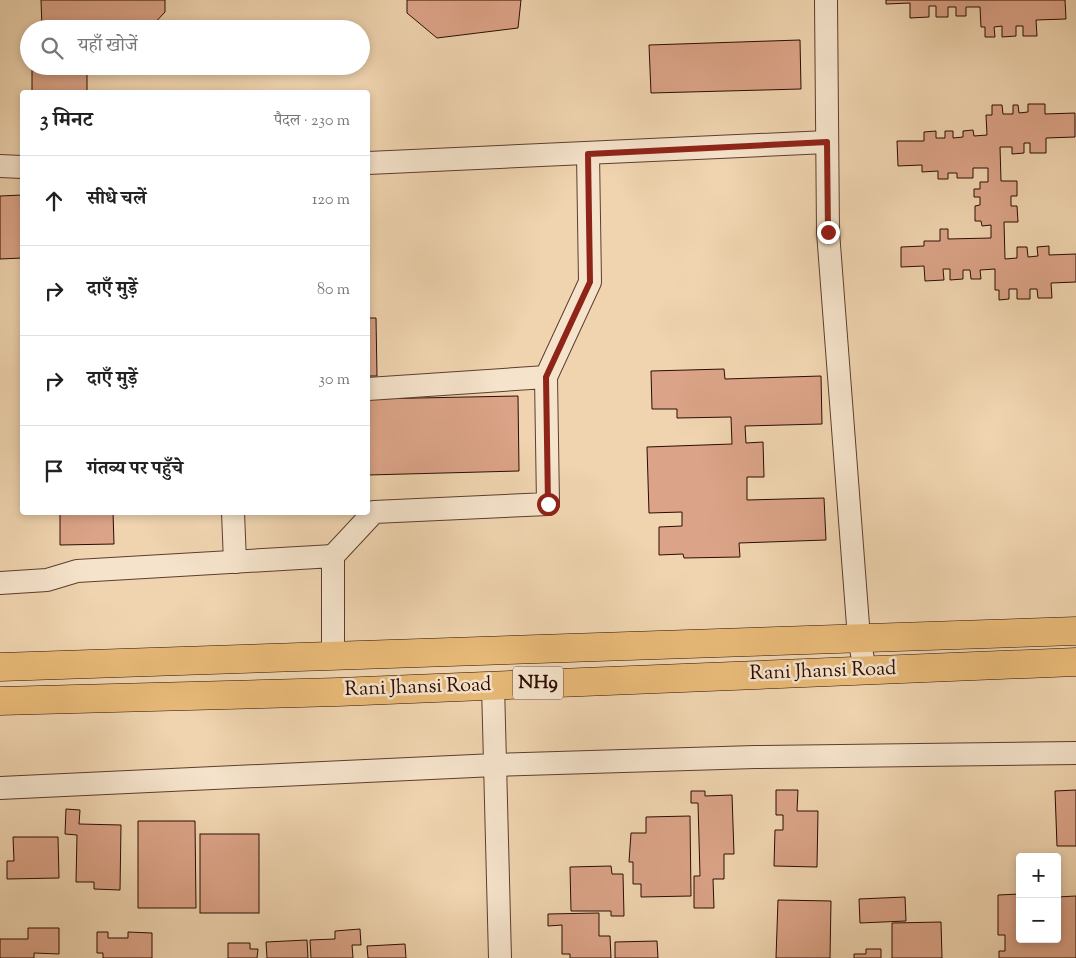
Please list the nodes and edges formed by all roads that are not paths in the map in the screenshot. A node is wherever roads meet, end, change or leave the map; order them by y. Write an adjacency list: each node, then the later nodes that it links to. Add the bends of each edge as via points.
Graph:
1 (826, 0): 2 (street)
2 (827, 142): 3 (street); 14 (street, via 828,232)
3 (588, 154): 4 (street); 7 (street, via 590,282)
4 (370, 163)
5 (0, 166): 6 (street)
6 (20, 167)
7 (546, 377): 8 (street); 10 (street, via 548,504 374,512)
8 (370, 389)
9 (233, 515): 11 (street)
10 (333, 556): 11 (street); 16 (street)
11 (235, 562): 12 (street, via 77,571 48,580)
12 (0, 583)
13 (1076, 630): 14 (highway, Rani Jhansi Road / NH9)
14 (859, 638): 15 (highway, Rani Jhansi Road / NH9); 19 (street)
15 (491, 650): 16 (highway, Rani Jhansi Road / NH9); 20 (highway)
16 (333, 656): 18 (highway, Rani Jhansi Road / NH9); 21 (highway)
17 (1076, 662): 19 (highway, Rani Jhansi Road / NH9)
18 (0, 667)
19 (865, 670): 20 (highway, Rani Jhansi Road / NH9)
20 (493, 685): 21 (highway, Rani Jhansi Road / NH9); 24 (street)
21 (338, 692): 22 (highway, Rani Jhansi Road / NH9)
22 (0, 701)
23 (1076, 753): 24 (street, via 755,757)
24 (495, 765): 25 (street); 26 (street)
25 (0, 788)
26 (500, 958)

